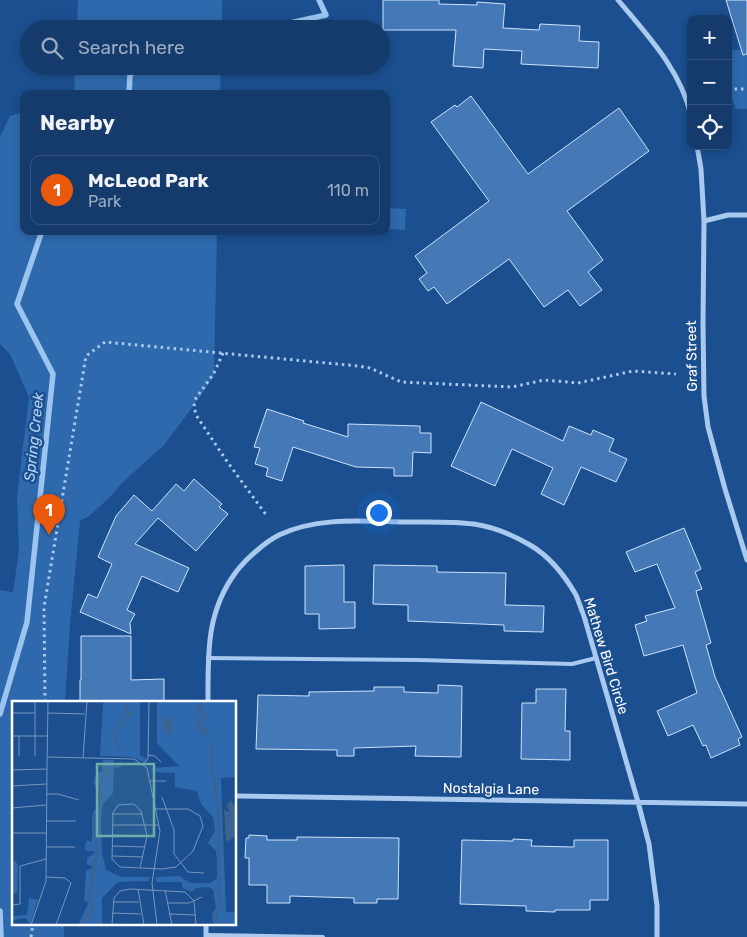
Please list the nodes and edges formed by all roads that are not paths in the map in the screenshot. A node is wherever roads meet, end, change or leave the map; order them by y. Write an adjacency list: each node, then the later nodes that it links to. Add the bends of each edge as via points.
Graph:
1 (618, 0): 2 (street, via 663,55)
2 (689, 105)
3 (698, 150): 5 (street, Graf Street)
4 (747, 215): 5 (street, via 728,214)
5 (704, 221): 6 (street, Graf Street, via 704,396 708,427)
6 (747, 560)
7 (208, 658): 8 (lane, via 572,664); 8 (street, Mathew Bird Circle, via 216,608 237,571 252,555 279,535 309,525 362,521 474,524 513,536 532,546 549,559 575,595); 9 (street, Mathew Bird Circle)
8 (596, 658): 11 (street, Mathew Bird Circle)
9 (208, 701)
10 (236, 796): 11 (street, Nostalgia Lane)
11 (638, 802): 12 (street, Nostalgia Lane); 15 (street, Mathew Bird Circle, via 654,874)
12 (747, 804)
13 (206, 936): 14 (lane)
14 (322, 937)
15 (657, 937)

